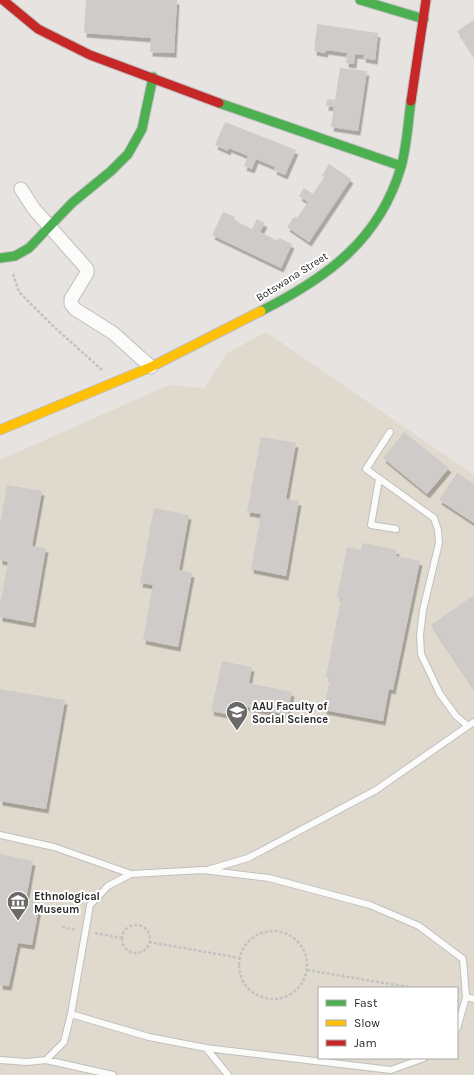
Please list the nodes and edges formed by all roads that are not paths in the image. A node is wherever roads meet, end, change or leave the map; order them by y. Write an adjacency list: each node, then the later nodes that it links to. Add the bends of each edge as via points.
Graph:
1 (3, 0): 5 (street, via 38,29 90,55)
2 (360, 0): 4 (street)
3 (426, 0): 4 (street, Botswana Street)
4 (424, 19): 6 (street, Botswana Street)
5 (153, 77): 6 (street); 8 (street, via 141,132 134,145 123,160 64,210)
6 (401, 166): 10 (street, Botswana Street, via 389,199 370,229 345,258 286,298)
7 (21, 189): 8 (street)
8 (50, 227): 9 (street, via 23,252); 10 (street, via 87,269 71,299 71,304 113,333)
9 (4, 258)
10 (152, 367): 11 (street, Botswana Street)
11 (0, 430)
12 (390, 432): 13 (lane, via 366,469)
13 (379, 479): 14 (lane, via 370,525); 15 (lane, via 434,518 438,530 438,543 423,610 420,654 440,694 456,716)
14 (396, 529)
15 (471, 724): 17 (lane, via 376,790 248,858)
16 (0, 835): 18 (lane, via 54,846)
17 (203, 870): 18 (lane); 19 (lane, via 269,878 370,905 419,926 463,959)
18 (131, 874): 21 (lane, via 108,886 90,905)
19 (466, 997): 20 (lane); 22 (lane)
20 (474, 999)
21 (71, 1014): 23 (lane, via 149,1037); 26 (lane, via 64,1042)
22 (458, 1025)
23 (206, 1048): 24 (lane, via 391,1070); 28 (lane)
24 (421, 1059)
25 (0, 1060): 26 (lane)
26 (46, 1060): 27 (lane)
27 (113, 1075)
28 (228, 1075)

